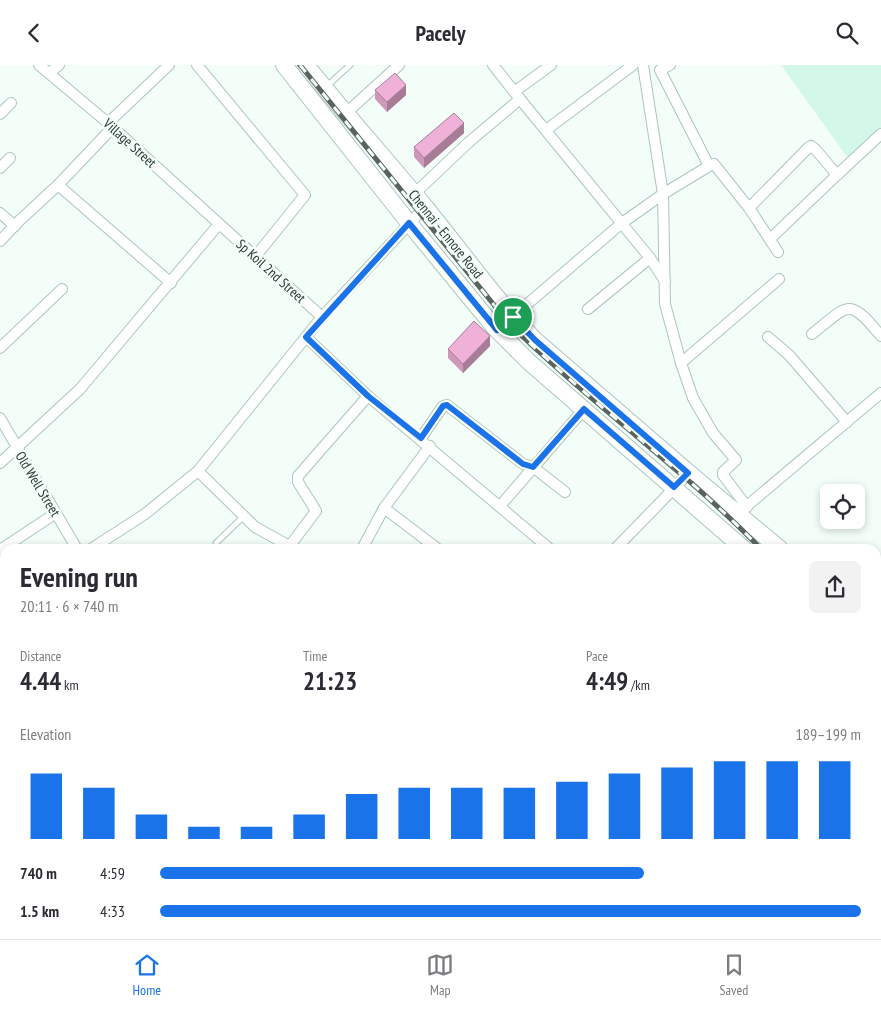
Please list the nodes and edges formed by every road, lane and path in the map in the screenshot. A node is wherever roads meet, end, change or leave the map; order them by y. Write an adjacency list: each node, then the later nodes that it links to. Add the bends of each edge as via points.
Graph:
1 (39, 65): 14 (street, Village Street)
2 (60, 65): 14 (street)
3 (169, 65): 20 (street)
4 (197, 65): 40 (street, via 305,195)
5 (284, 65): 33 (main road, Chennai - Ennore Road)
6 (306, 65): 15 (main road, Chennai - Ennore Road)
7 (350, 65): 15 (lane)
8 (399, 65): 19 (street)
9 (494, 65): 16 (street)
10 (551, 65): 16 (street)
11 (632, 65): 21 (street)
12 (643, 65): 29 (street)
13 (670, 65): 24 (street, via 660,70)
14 (49, 73): 20 (street, Village Street)
15 (324, 88): 19 (main road, Chennai - Ennore Road)
16 (517, 95): 21 (street); 28 (street)
17 (11, 103): 18 (street)
18 (0, 114)
19 (345, 114): 28 (main road, Chennai - Ennore Road)
20 (110, 125): 27 (street); 35 (street, Village Street)
21 (546, 130): 34 (street)
22 (881, 134): 26 (street)
23 (10, 158): 25 (street)
24 (709, 166): 29 (street); 31 (street, via 714,164)
25 (0, 168)
26 (837, 175): 31 (street, via 811,146); 37 (street)
27 (58, 185): 36 (street); 43 (street)
28 (414, 194): 30 (main road, Chennai - Ennore Road)
29 (663, 194): 34 (street); 44 (street)
30 (425, 207): 33 (street); 48 (main road, Chennai - Ennore Road)
31 (749, 208): 37 (street)
32 (0, 213): 36 (street)
33 (409, 223): 47 (street); 49 (main road, Chennai - Ennore Road)
34 (622, 223): 41 (street); 48 (street)
35 (218, 224): 40 (street, Sp Koil 2nd Street); 43 (street)
36 (14, 226): 38 (street)
37 (770, 239): 39 (street)
38 (0, 241)
39 (778, 252)
40 (255, 257): 47 (street, Sp Koil 2nd Street)
41 (650, 258): 44 (street); 46 (street)
42 (779, 279): 55 (street)
43 (171, 283): 63 (street, via 80,389)
44 (666, 283): 55 (street, via 666,304)
45 (62, 289): 54 (street)
46 (588, 309)
47 (322, 317): 52 (street)
48 (513, 317): 49 (street); 67 (main road, Chennai - Ennore Road, via 535,340)
49 (497, 330): 58 (main road, Chennai - Ennore Road)
50 (812, 334): 51 (street, via 840,312 855,309)
51 (881, 336)
52 (306, 337): 57 (street); 66 (street)
53 (768, 337): 60 (street, via 789,355)
54 (0, 348)
55 (681, 363): 72 (street, via 693,397 713,433 736,460 722,474)
56 (881, 393): 60 (street)
57 (368, 396): 61 (street); 80 (street, via 298,476 298,482 316,511)
58 (584, 409): 65 (street); 68 (main road, Chennai - Ennore Road)
59 (0, 418): 63 (street, Old Well Street)
60 (847, 422): 72 (street)
61 (421, 438): 62 (street); 65 (street, via 443,406 447,405 523,464)
62 (430, 446): 70 (street); 71 (street)
63 (17, 448): 64 (street); 73 (street, Old Well Street)
64 (0, 463)
65 (533, 467): 69 (street); 70 (street)
66 (198, 471): 74 (street); 78 (street, via 145,514)
67 (688, 473): 68 (street); 72 (main road, Chennai - Ennore Road)
68 (674, 487): 84 (street); 85 (main road, Chennai - Ennore Road)
69 (565, 492)
70 (500, 506): 83 (street)
71 (384, 508): 81 (street); 82 (street)
72 (742, 510): 86 (main road, Chennai - Ennore Road)
73 (56, 513): 76 (street); 77 (street, Old Well Street)
74 (244, 516): 75 (lane); 79 (street, via 255,527)
75 (216, 543)
76 (9, 544)
77 (74, 544)
78 (99, 544)
79 (285, 544)
80 (295, 544)
81 (365, 544)
82 (431, 544)
83 (544, 544)
84 (620, 544)
85 (737, 544)
86 (775, 544)

